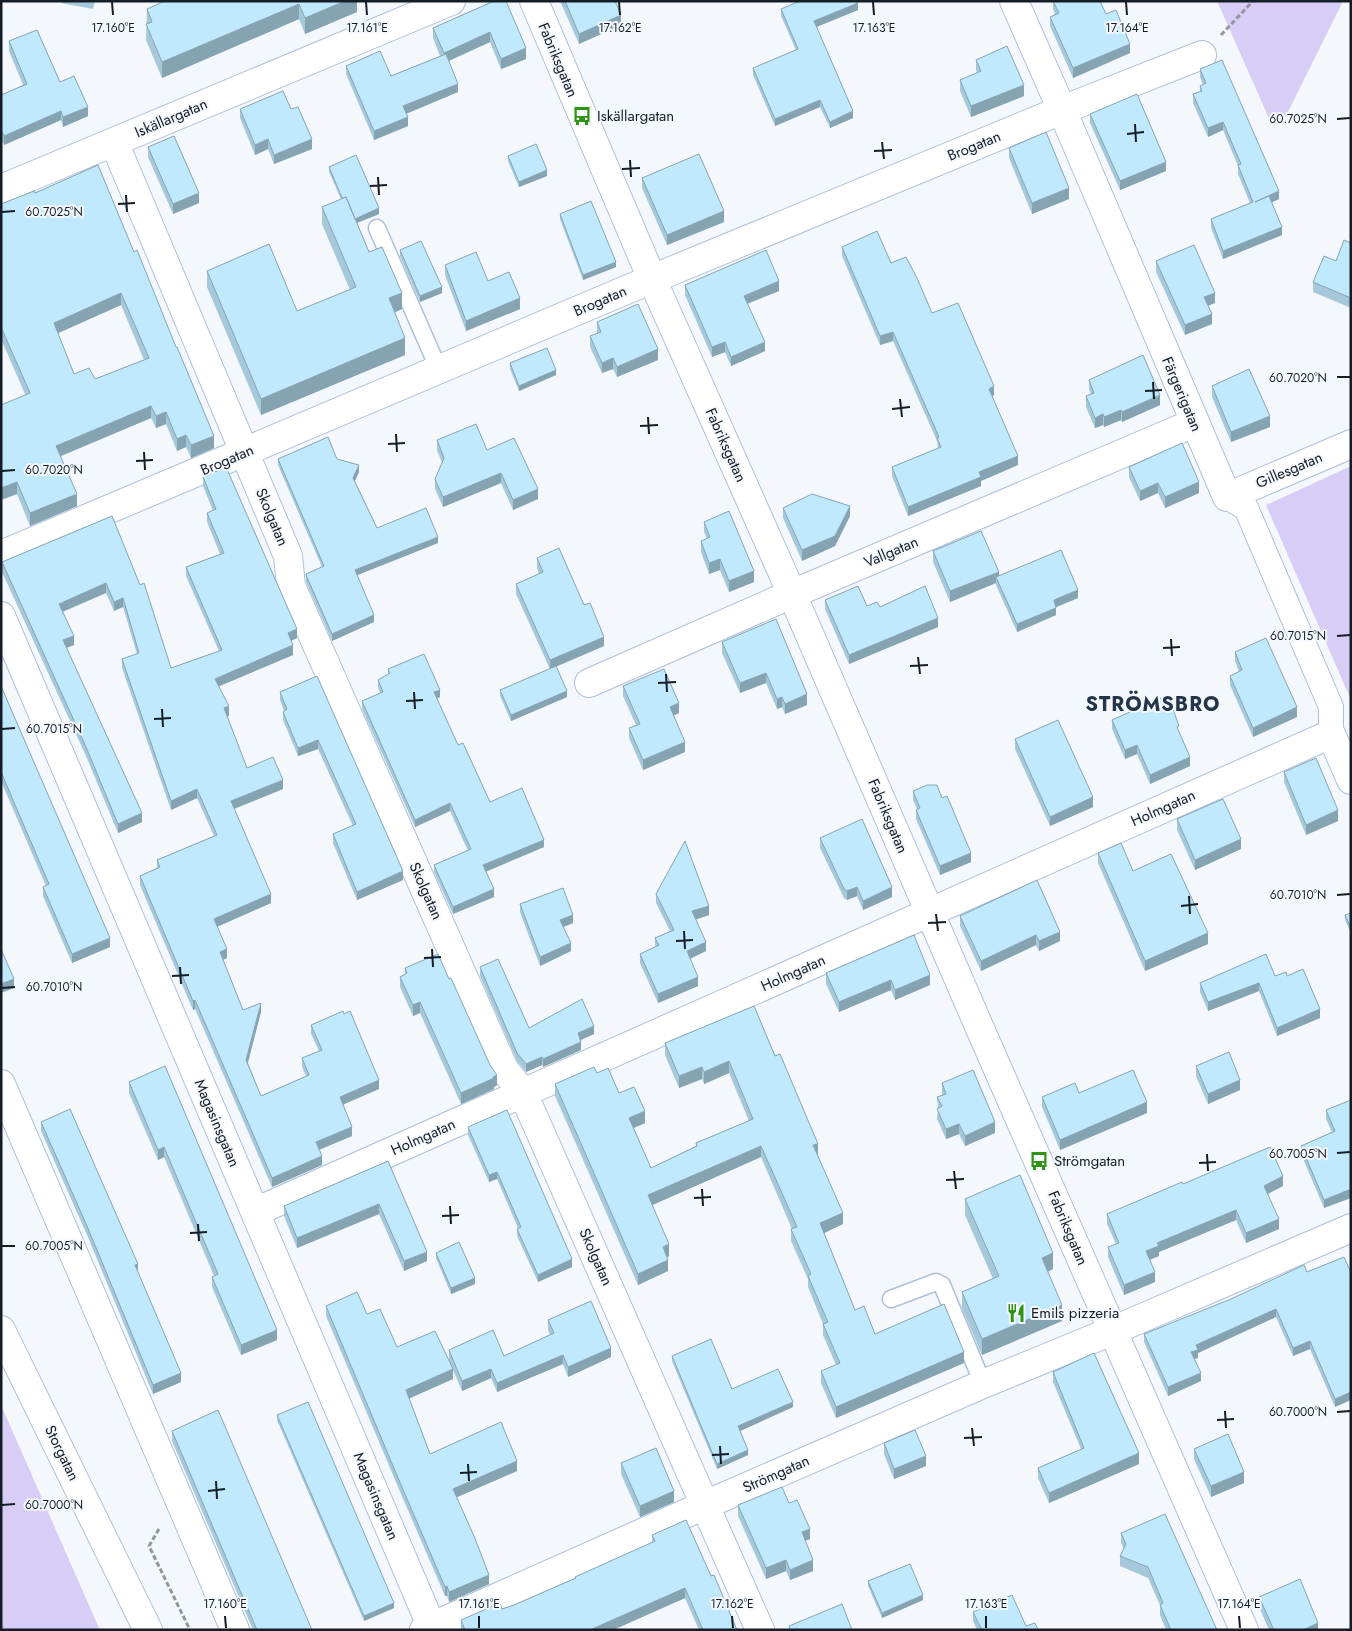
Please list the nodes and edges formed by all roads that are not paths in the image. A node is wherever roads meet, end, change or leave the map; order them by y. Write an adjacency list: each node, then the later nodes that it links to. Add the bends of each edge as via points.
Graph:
1 (450, 1): 6 (street, Iskällargatan)
2 (534, 1): 9 (street, Fabriksgatan)
3 (1014, 1): 5 (street, Färgerigatan)
4 (1202, 55): 5 (street, Brogatan)
5 (1062, 110): 9 (street, Brogatan); 11 (street, Färgerigatan)
6 (114, 142): 7 (street, Iskällargatan); 13 (street, Skolgatan)
7 (1, 189)
8 (377, 228): 10 (lane)
9 (652, 279): 10 (street, Brogatan); 16 (street, Fabriksgatan)
10 (439, 370): 13 (street, Brogatan)
11 (1194, 423): 14 (street, Färgerigatan); 16 (street, Vallgatan)
12 (1351, 444): 14 (street, Gillesgatan)
13 (244, 453): 15 (street, Brogatan); 23 (street, Skolgatan, via 288,556 291,586 504,1069)
14 (1227, 497): 19 (street, via 1246,508 1331,707)
15 (1, 555)
16 (792, 594): 18 (street, Vallgatan); 21 (street, Fabriksgatan)
17 (1, 616): 24 (street, Magasinsgatan)
18 (589, 683)
19 (1331, 734): 20 (street); 21 (street, Holmgatan)
20 (1351, 780)
21 (929, 912): 23 (street, Holmgatan); 28 (street, Fabriksgatan)
22 (1, 1084): 33 (street)
23 (523, 1093): 24 (street, Holmgatan); 30 (street, Skolgatan)
24 (255, 1212): 31 (street, Magasinsgatan)
25 (1351, 1228): 28 (street, Strömgatan)
26 (891, 1299): 29 (lane, via 936,1282 942,1285)
27 (1, 1330): 32 (street, Storgatan)
28 (1112, 1331): 29 (street, Strömgatan); 35 (street, Fabriksgatan)
29 (983, 1384): 30 (street, Strömgatan)
30 (705, 1505): 31 (street, Strömgatan); 34 (street, Skolgatan)
31 (429, 1629)
32 (148, 1630)
33 (235, 1630)
34 (760, 1630)
35 (1244, 1630)

